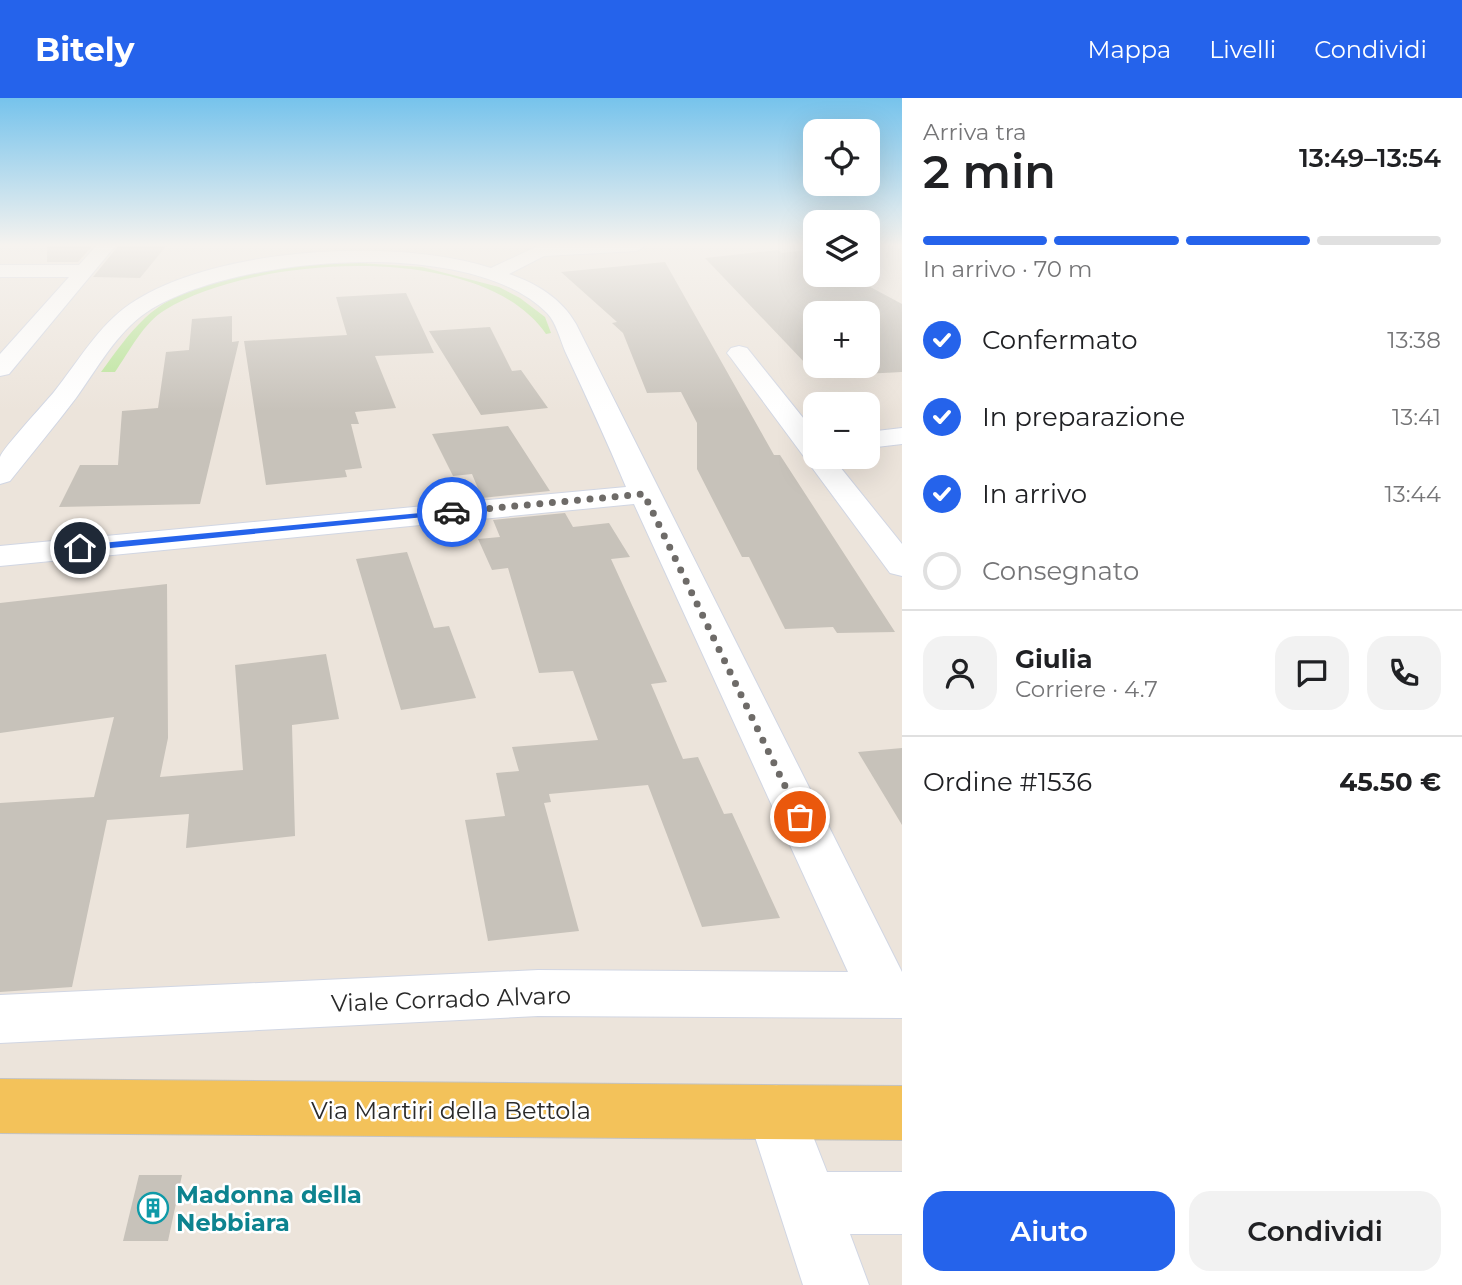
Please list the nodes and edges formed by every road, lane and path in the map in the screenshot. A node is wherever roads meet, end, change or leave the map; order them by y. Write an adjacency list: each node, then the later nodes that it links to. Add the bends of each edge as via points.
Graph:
1 (59, 300): 5 (street)
2 (150, 300): 12 (street, via 120,324)
3 (542, 300): 13 (street, via 557,312)
4 (0, 332): 5 (street)
5 (32, 332): 7 (street)
6 (739, 353): 8 (street)
7 (0, 369)
8 (803, 436)
9 (902, 436): 10 (street)
10 (880, 439)
11 (829, 469): 15 (street)
12 (0, 475)
13 (644, 494): 14 (street); 16 (street)
14 (0, 556)
15 (902, 566)
16 (894, 995): 17 (street, Viale Corrado Alvaro, via 538,993)
17 (0, 1019)
18 (0, 1106): 19 (main road, Via Martiri della Bettola)
19 (776, 1112): 20 (main road, Via Martiri della Bettola); 21 (street)
20 (902, 1113)
21 (808, 1203): 22 (street); 23 (street)
22 (902, 1203)
23 (836, 1285)

